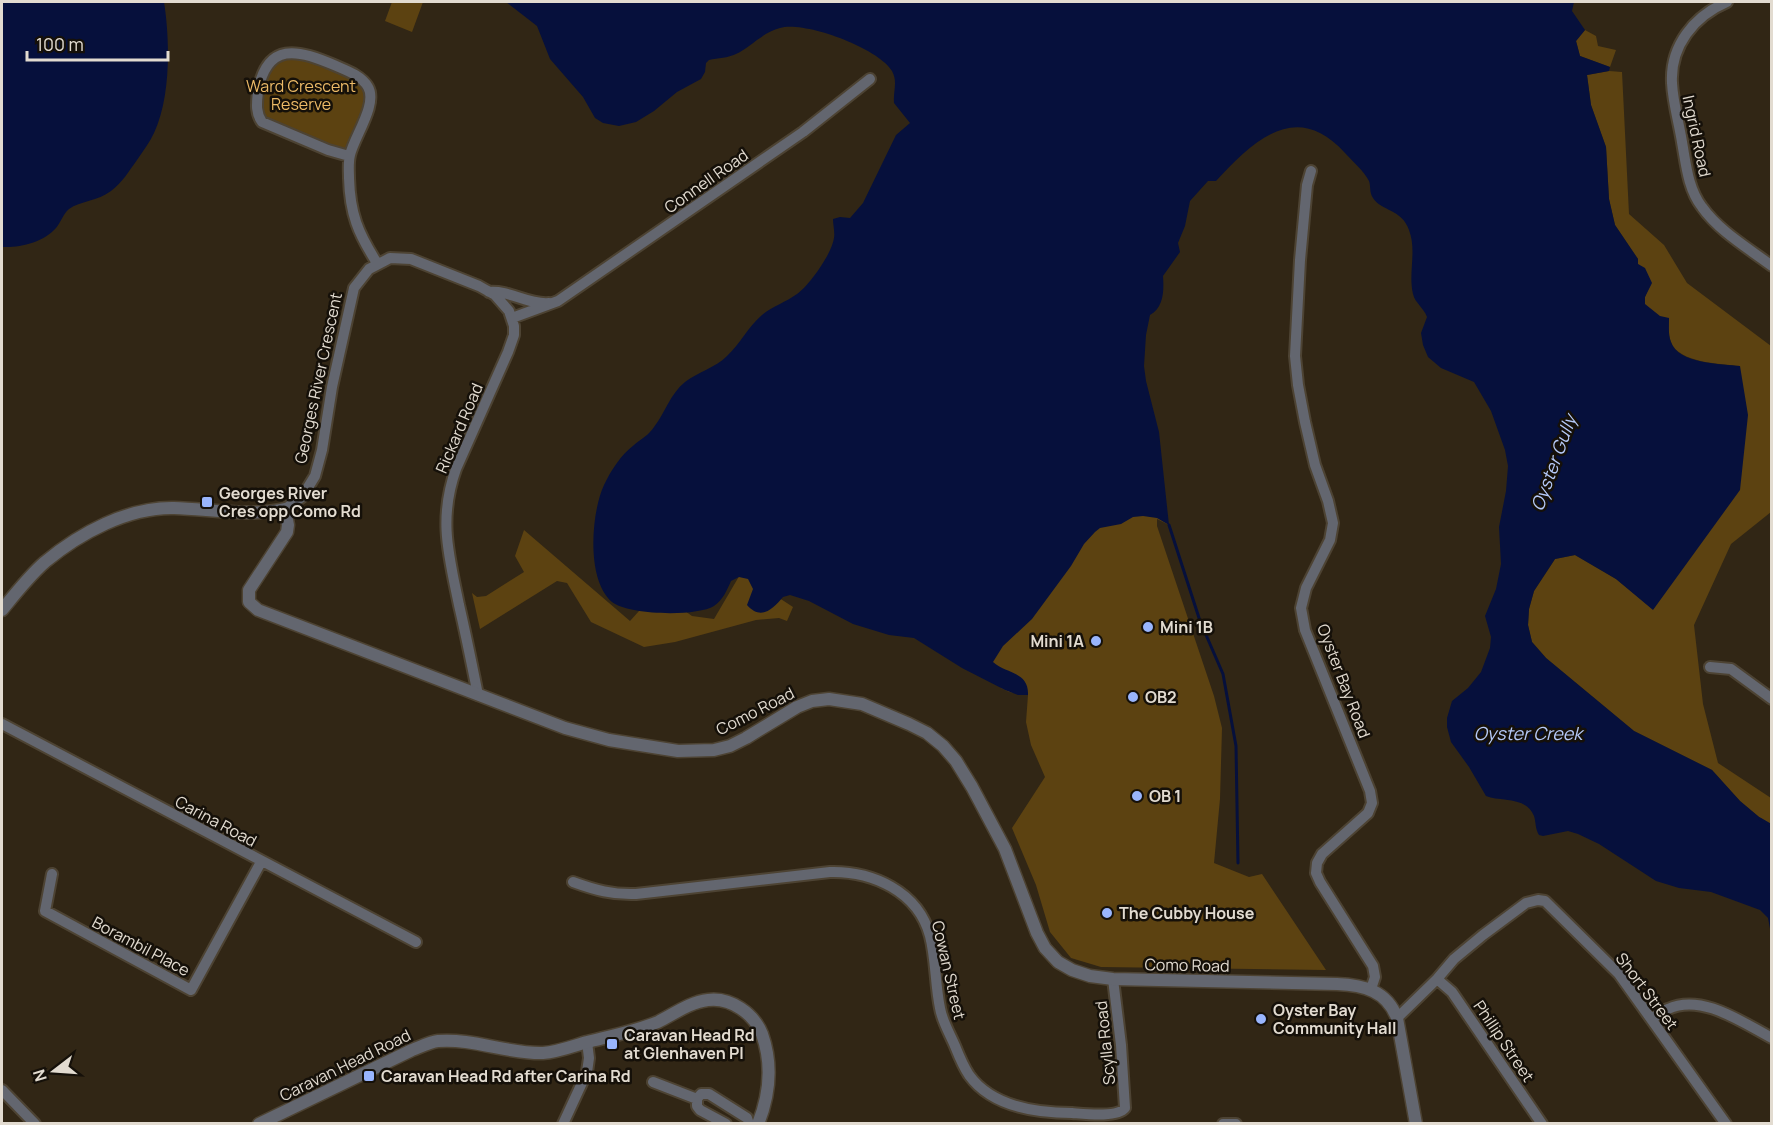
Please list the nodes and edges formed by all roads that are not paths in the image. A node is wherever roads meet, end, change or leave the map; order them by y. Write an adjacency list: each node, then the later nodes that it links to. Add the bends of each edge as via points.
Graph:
1 (1727, 2): 6 (street, Ingrid Road, via 1704,14 1685,35 1673,66 1673,93 1695,197 1708,215)
2 (870, 79): 8 (street, Connell Road, via 803,132)
3 (350, 156): 3 (street, via 262,122 257,109 261,79 272,60 294,52 307,54 355,75 368,87 368,109); 5 (street, via 352,214)
4 (1311, 171): 22 (street, Oyster Bay Road, via 1301,250 1295,356 1305,422 1333,523 1330,540 1306,588 1301,608 1305,630 1372,803 1368,813 1322,854 1316,873 1373,966)
5 (377, 263): 7 (street, via 390,258 411,259); 10 (street, Georges River Crescent, via 354,288 315,476 302,497)
6 (1772, 266)
7 (489, 292): 8 (street, via 506,292 542,304); 9 (street)
8 (556, 303): 9 (street, Connell Road)
9 (512, 318): 13 (street, Rickard Road, via 514,335 450,484 445,515 448,551)
10 (285, 509): 11 (street, via 264,512 158,508 128,515 64,548); 13 (street, Como Road, via 288,532 250,586 251,606)
11 (2, 610)
12 (1710, 667): 14 (street, via 1731,669)
13 (478, 695): 20 (street, Como Road, via 580,732 678,751 730,746 797,707 829,699 862,704 909,724 943,746 972,787 1005,849 1045,948 1072,970)
14 (1772, 699)
15 (2, 724): 16 (street, Carina Road)
16 (261, 862): 17 (street, Borambil Place, via 191,990 45,911); 19 (street, Carina Road)
17 (52, 874)
18 (573, 882): 30 (street, Cowan Street, via 596,891 636,894 830,872 859,873 881,880 911,902 926,924 941,1015 965,1067 978,1084 1002,1101 1026,1109 1113,1114 1122,1112)
19 (416, 942)
20 (1113, 979): 22 (street, Como Road, via 1337,984); 30 (street, Scylla Road)
21 (1437, 979): 23 (street); 24 (street, Short Street, via 1454,958 1526,903 1538,900 1550,904 1619,974); 40 (street, Phillip Street, via 1452,992)
22 (1371, 989): 23 (street, via 1388,1002)
23 (1397, 1018): 39 (street)
24 (1652, 1019): 25 (street, via 1681,1005 1705,1007); 41 (street, Short Street)
25 (1772, 1038)
26 (587, 1042): 32 (street, Caravan Head Road, via 542,1053 437,1041); 33 (street, via 587,1072); 36 (street, Caravan Head Road, via 656,1022 708,1000 736,1006 758,1025 766,1046 769,1088)
27 (653, 1082): 29 (street)
28 (2, 1090): 31 (street)
29 (697, 1099): 34 (street, via 700,1110); 35 (street, via 701,1094 709,1094)
30 (1126, 1103)
31 (35, 1124)
32 (259, 1124)
33 (563, 1124)
34 (726, 1124)
35 (749, 1124)
36 (758, 1124)
37 (1224, 1124): 38 (street)
38 (1236, 1124)
39 (1416, 1124)
40 (1542, 1124)
41 (1726, 1124)

